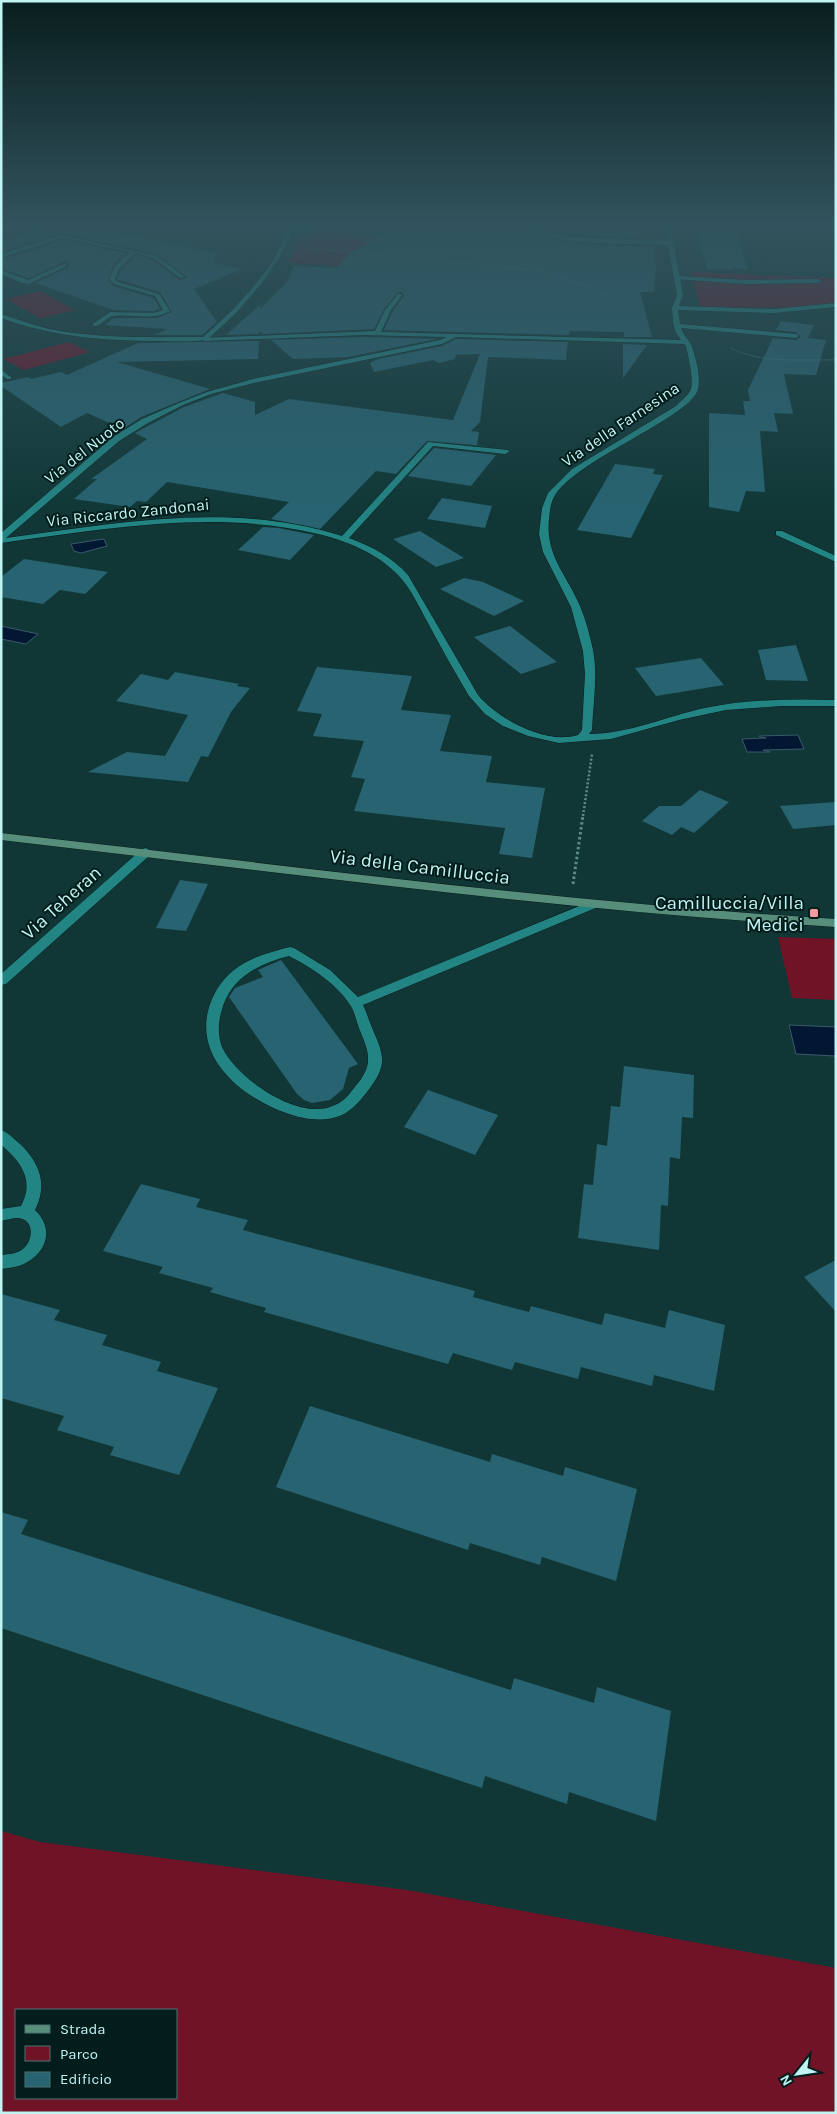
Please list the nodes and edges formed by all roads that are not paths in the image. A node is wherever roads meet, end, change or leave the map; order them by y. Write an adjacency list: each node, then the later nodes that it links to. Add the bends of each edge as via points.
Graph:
1 (14, 321): 11 (street, via 78,334)
2 (101, 321): 6 (street)
3 (224, 321): 11 (street)
4 (382, 321): 8 (street)
5 (676, 321): 7 (street)
6 (95, 325)
7 (677, 326): 10 (street); 12 (street, Via della Farnesina)
8 (376, 333): 9 (street); 11 (street)
9 (456, 335): 12 (street); 18 (street, Via del Nuoto, via 442,342 253,381 181,404 116,439)
10 (796, 336)
11 (205, 339)
12 (686, 342): 21 (street, Via della Farnesina, via 696,379 695,389 688,399 575,471 551,495 546,508 543,534 548,552 576,607 588,651 587,730)
13 (1, 372): 14 (street)
14 (9, 378)
15 (505, 452): 17 (street, via 431,444)
16 (779, 533): 19 (street)
17 (342, 538): 18 (street, Via Riccardo Zandonai, via 280,523 214,518); 21 (street, Via Riccardo Zandonai, via 375,552 404,575 474,696 489,712 516,728 544,737 564,741)
18 (1, 539)
19 (836, 560)
20 (836, 703): 21 (street, Via Riccardo Zandonai, via 746,705 690,714 611,737)
21 (582, 738)
22 (1, 836): 23 (main road, Via della Camilluccia)
23 (146, 852): 24 (main road, Via della Camilluccia); 26 (street, Via Teheran)
24 (594, 904): 25 (main road, Via della Camilluccia); 27 (street)
25 (836, 923)
26 (1, 981)
27 (355, 1003): 27 (street, via 305,958 290,951 266,956 226,984 216,1000 212,1034 215,1047 245,1085 264,1098 296,1111 335,1113 347,1105 363,1086 376,1059)
28 (1, 1136): 29 (street, via 22,1156 34,1175 35,1194)
29 (25, 1213): 30 (street); 31 (street, via 38,1223 41,1231 39,1240 25,1256)
30 (1, 1214)
31 (2, 1264)

